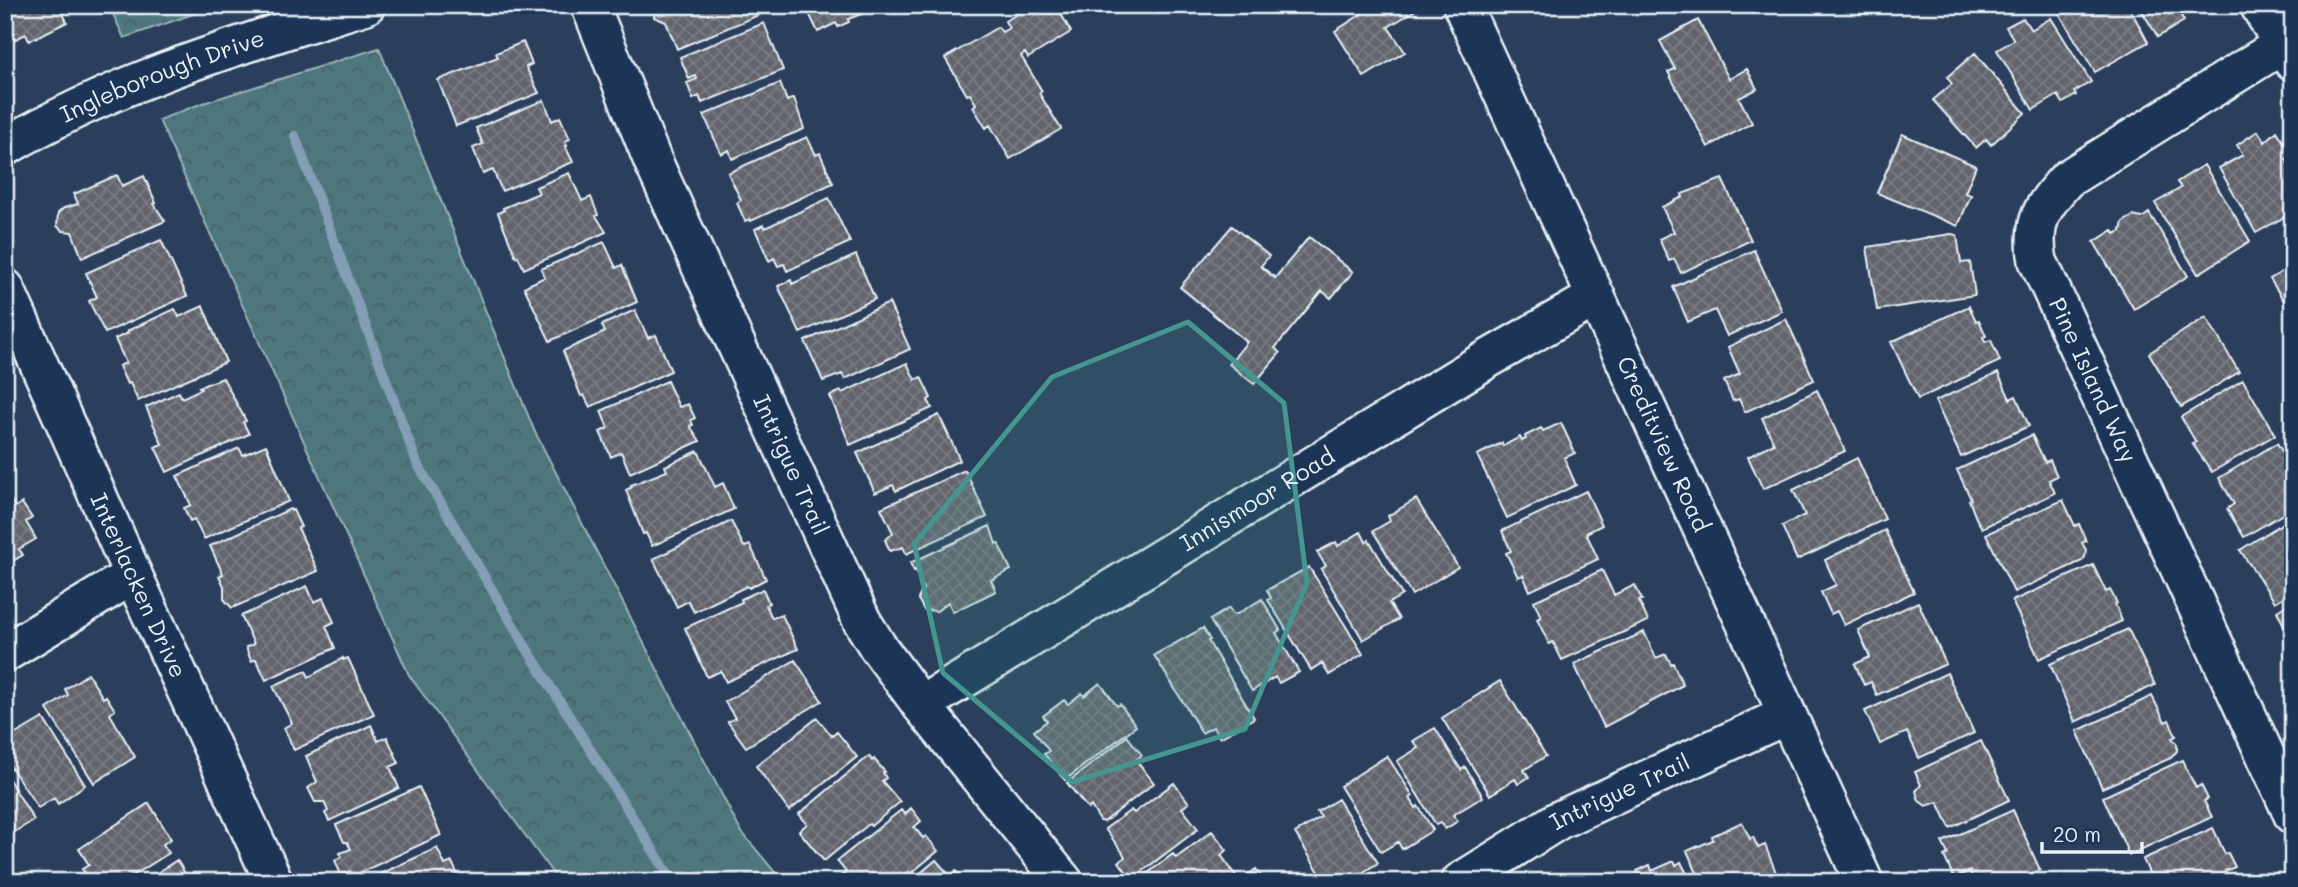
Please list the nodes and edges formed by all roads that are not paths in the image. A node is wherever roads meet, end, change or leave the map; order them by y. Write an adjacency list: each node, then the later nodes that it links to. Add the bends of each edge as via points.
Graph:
1 (366, 5): 6 (street, Ingleborough Drive, via 190,61 108,94)
2 (590, 5): 11 (street, Intrigue Trail, via 652,159 862,621)
3 (1462, 5): 8 (street, Creditview Road)
4 (2259, 5): 5 (street)
5 (2288, 53): 13 (street, Pine Island Way, via 2067,179 2038,218 2035,245 2041,268)
6 (5, 147)
7 (5, 288): 9 (street, Interlacken Drive)
8 (1595, 297): 11 (street, Innismoor Road); 12 (street, Creditview Road)
9 (133, 575): 10 (street); 14 (street, Interlacken Drive)
10 (5, 653)
11 (921, 705): 15 (street, Intrigue Trail)
12 (1787, 715): 16 (street, Intrigue Trail, via 1559,820); 17 (street, Creditview Road)
13 (2293, 815)
14 (274, 882)
15 (1064, 882)
16 (1460, 882)
17 (1864, 882)

